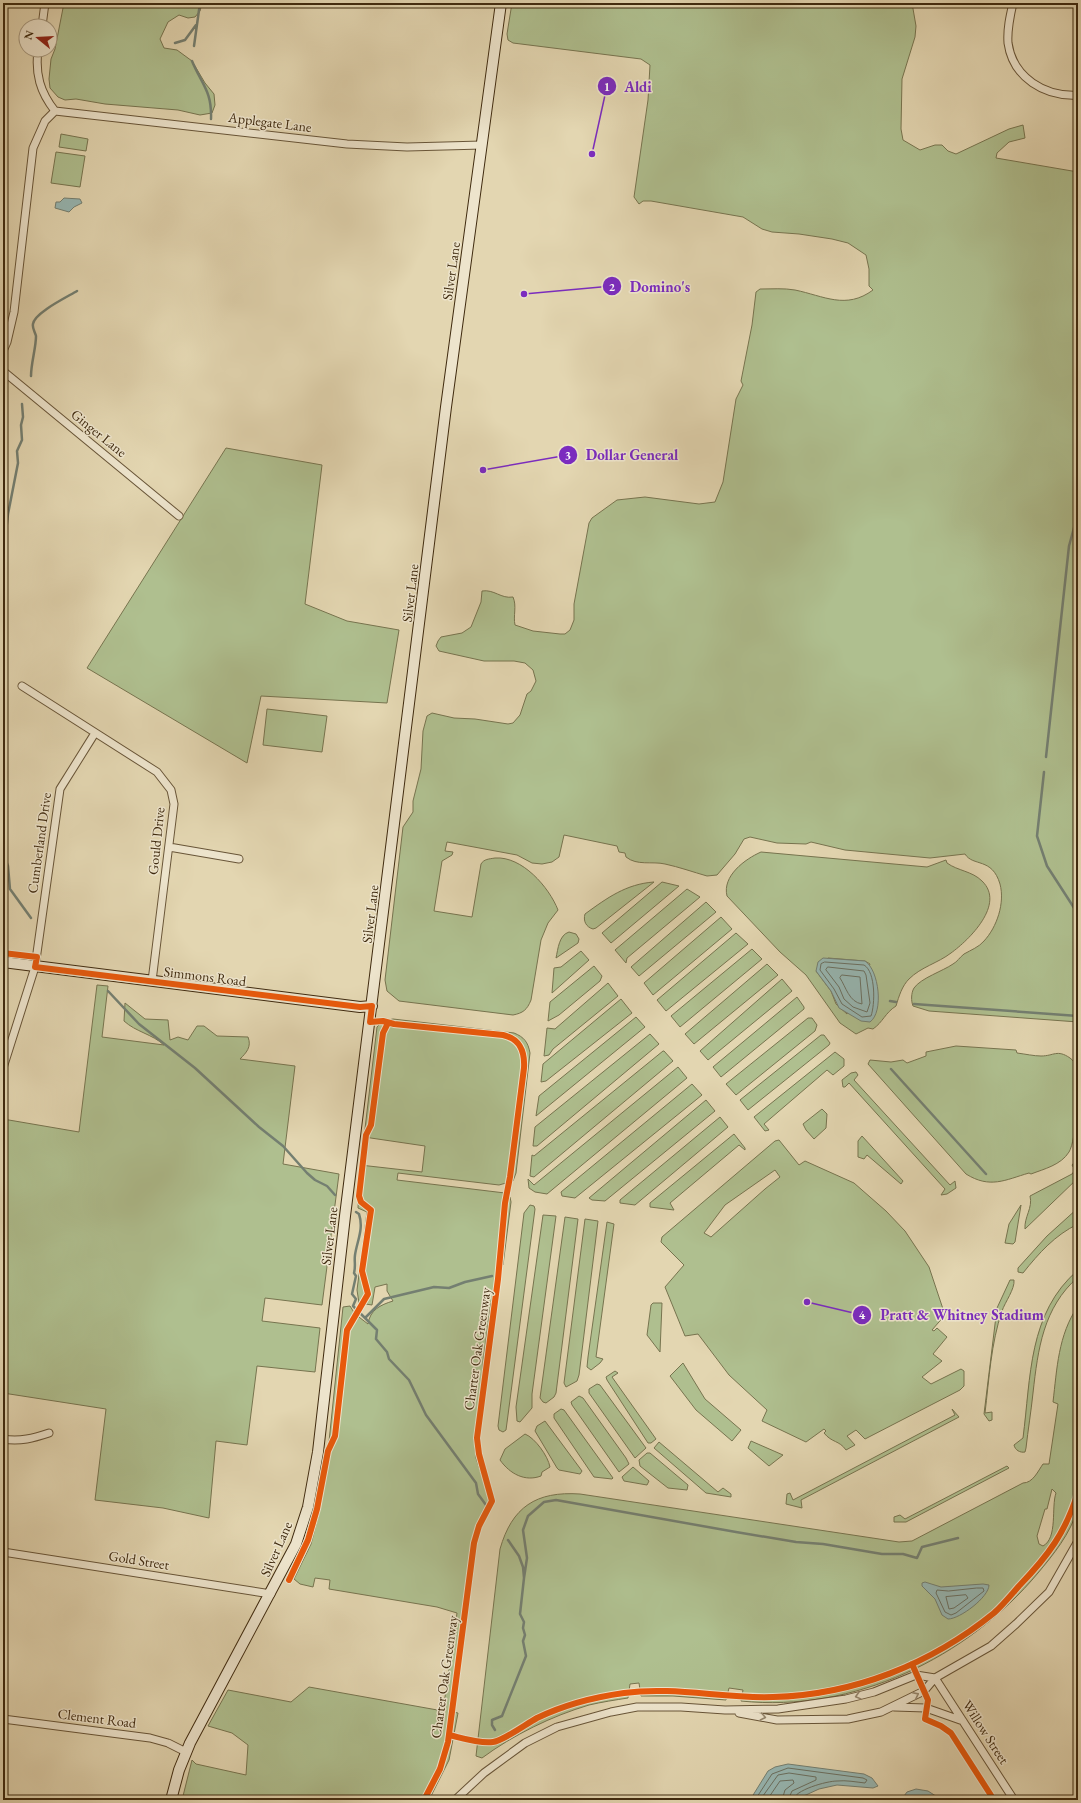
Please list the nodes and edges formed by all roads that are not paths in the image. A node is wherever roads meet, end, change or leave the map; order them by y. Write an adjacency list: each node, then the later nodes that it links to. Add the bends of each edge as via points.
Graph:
1 (45, 3): 4 (street)
2 (501, 3): 8 (main road, Silver Lane)
3 (1013, 3): 6 (street, via 1008,25 1008,44 1017,68 1036,86 1052,93)
4 (43, 18)
5 (38, 58): 7 (street, via 38,79 44,97)
6 (1078, 95)
7 (55, 111): 8 (street, Applegate Lane, via 347,144 407,147); 9 (street, via 45,121 32,148 14,312)
8 (482, 144): 19 (main road, Silver Lane, via 446,407)
9 (3, 351)
10 (3, 372): 11 (street, Ginger Lane)
11 (179, 516)
12 (22, 686): 13 (street, Gould Drive)
13 (95, 733): 14 (street, Gould Drive, via 164,779 171,790 174,804); 17 (street, Cumberland Drive, via 62,782 60,789)
14 (169, 847): 15 (street); 18 (street, Gould Drive)
15 (239, 858)
16 (3, 962): 17 (main road, Simmons Road)
17 (35, 966): 18 (main road, Simmons Road); 20 (street)
18 (152, 981): 19 (main road, Simmons Road, via 360,1007)
19 (372, 1006): 25 (main road, Silver Lane, via 318,1452 308,1507 296,1544)
20 (3, 1068)
21 (49, 1433): 22 (street, via 32,1439)
22 (3, 1439)
23 (1078, 1541): 26 (street, via 1049,1592 1016,1624 990,1646)
24 (3, 1552): 25 (street, Gold Street)
25 (270, 1594): 31 (main road, Silver Lane)
26 (935, 1678): 27 (street, one-way to 26, via 924,1691); 28 (street, one-way to 28, via 916,1675 874,1692 825,1704 778,1709); 30 (street, Willow Street)
27 (890, 1708): 28 (street, one-way to 27, via 777,1720 826,1720 848,1719); 30 (street, via 926,1708)
28 (725, 1710): 33 (street, via 637,1707 556,1727 506,1756 484,1772)
29 (3, 1718): 31 (street, Clement Road, via 150,1738)
30 (963, 1721): 34 (street, Willow Street)
31 (186, 1752): 32 (main road, Silver Lane)
32 (171, 1800)
33 (455, 1800)
34 (1014, 1800)

